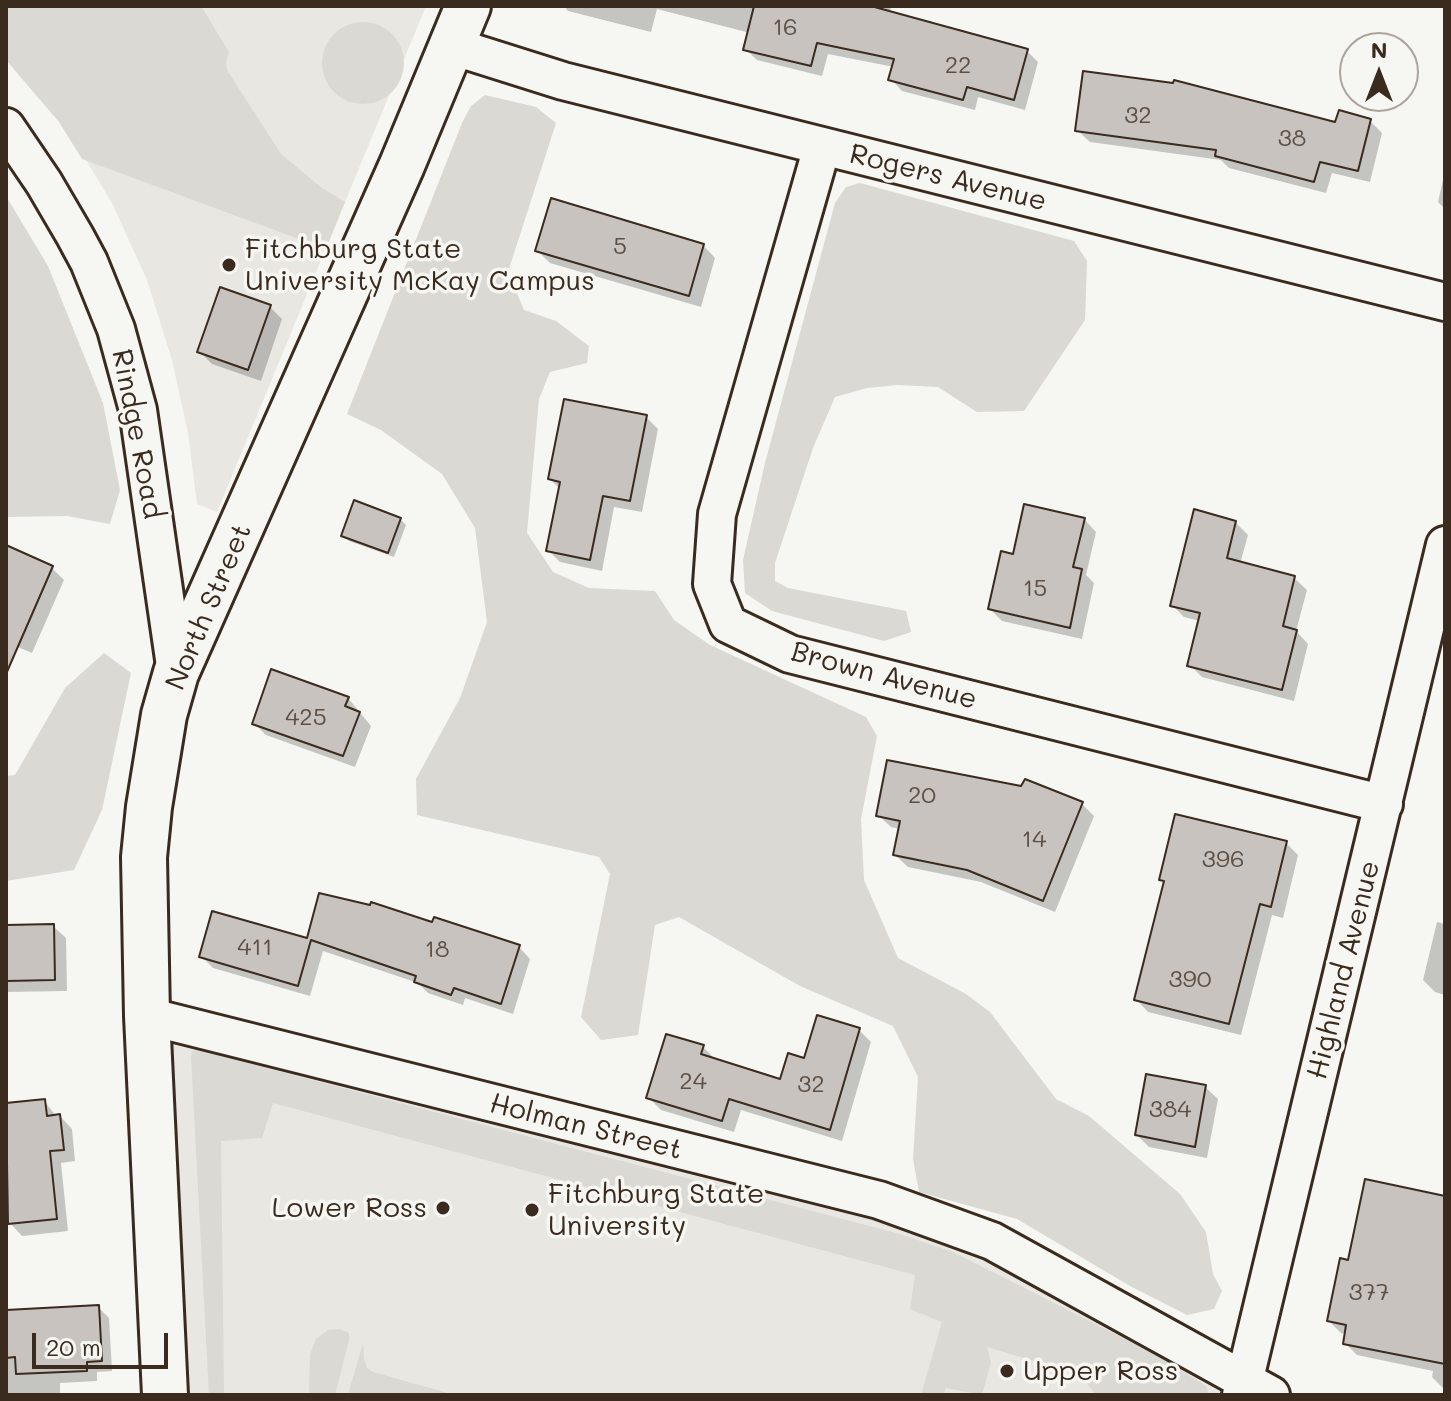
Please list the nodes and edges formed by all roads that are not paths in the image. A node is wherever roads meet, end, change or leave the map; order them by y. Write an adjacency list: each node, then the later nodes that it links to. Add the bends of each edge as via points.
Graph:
1 (468, 6): 2 (street, North Street)
2 (452, 46): 4 (street, Rogers Avenue, via 563,81); 7 (street, North Street)
3 (6, 127): 7 (street, Rindge Road, via 89,262 116,329 138,410)
4 (822, 147): 5 (street, Rogers Avenue); 8 (street, Brown Avenue, via 717,514 712,584 728,624 790,654)
5 (1445, 302)
6 (1445, 545): 8 (street, Highland Avenue)
7 (176, 673): 9 (street, North Street, via 164,715 145,844)
8 (1384, 804): 10 (street, Highland Avenue)
9 (147, 1016): 10 (street, Holman Street, via 879,1200 992,1241); 11 (street, North Street)
10 (1252, 1390)
11 (165, 1395)

